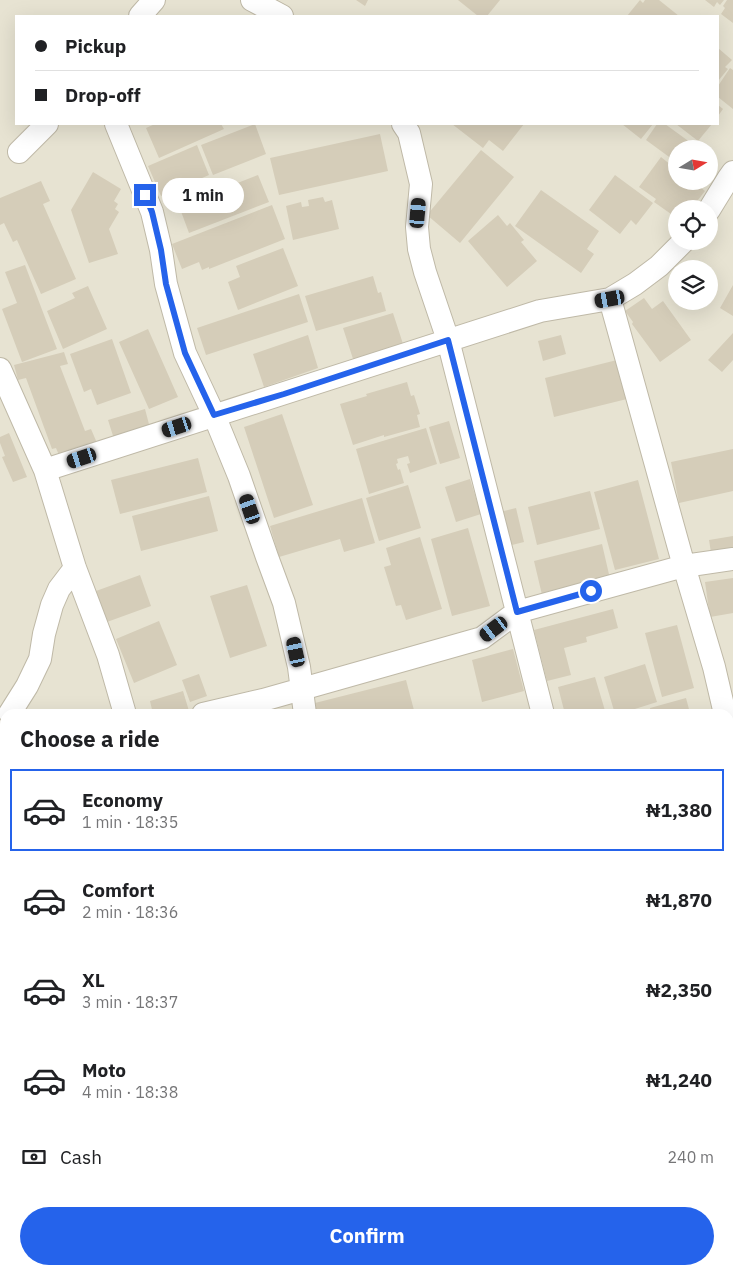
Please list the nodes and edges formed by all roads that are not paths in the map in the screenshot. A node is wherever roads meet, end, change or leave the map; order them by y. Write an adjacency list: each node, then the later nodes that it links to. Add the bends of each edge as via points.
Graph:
1 (154, 0): 3 (street)
2 (252, 0): 4 (street)
3 (141, 15)
4 (280, 15)
5 (46, 125): 8 (street)
6 (116, 125): 16 (street, via 152,212 166,284 185,353)
7 (404, 125): 13 (street, via 409,133 421,184 417,227 419,249)
8 (19, 152)
9 (731, 178): 10 (street)
10 (716, 200)
11 (675, 250): 12 (street, via 659,266)
12 (610, 299): 13 (street, via 540,311); 19 (street)
13 (448, 340): 16 (street); 21 (street)
14 (0, 369): 15 (street)
15 (5, 394): 17 (street)
16 (214, 415): 17 (street); 25 (street, via 284,603 299,667)
17 (45, 470): 20 (street)
18 (733, 559): 19 (street)
19 (684, 566): 21 (street); 27 (street)
20 (75, 568): 22 (street, via 59,589 44,634 40,659); 23 (street, via 108,654)
21 (517, 612): 24 (street, via 482,638); 26 (street)
22 (13, 709)
23 (124, 709)
24 (224, 709)
25 (304, 709)
26 (542, 709)
27 (724, 709)

